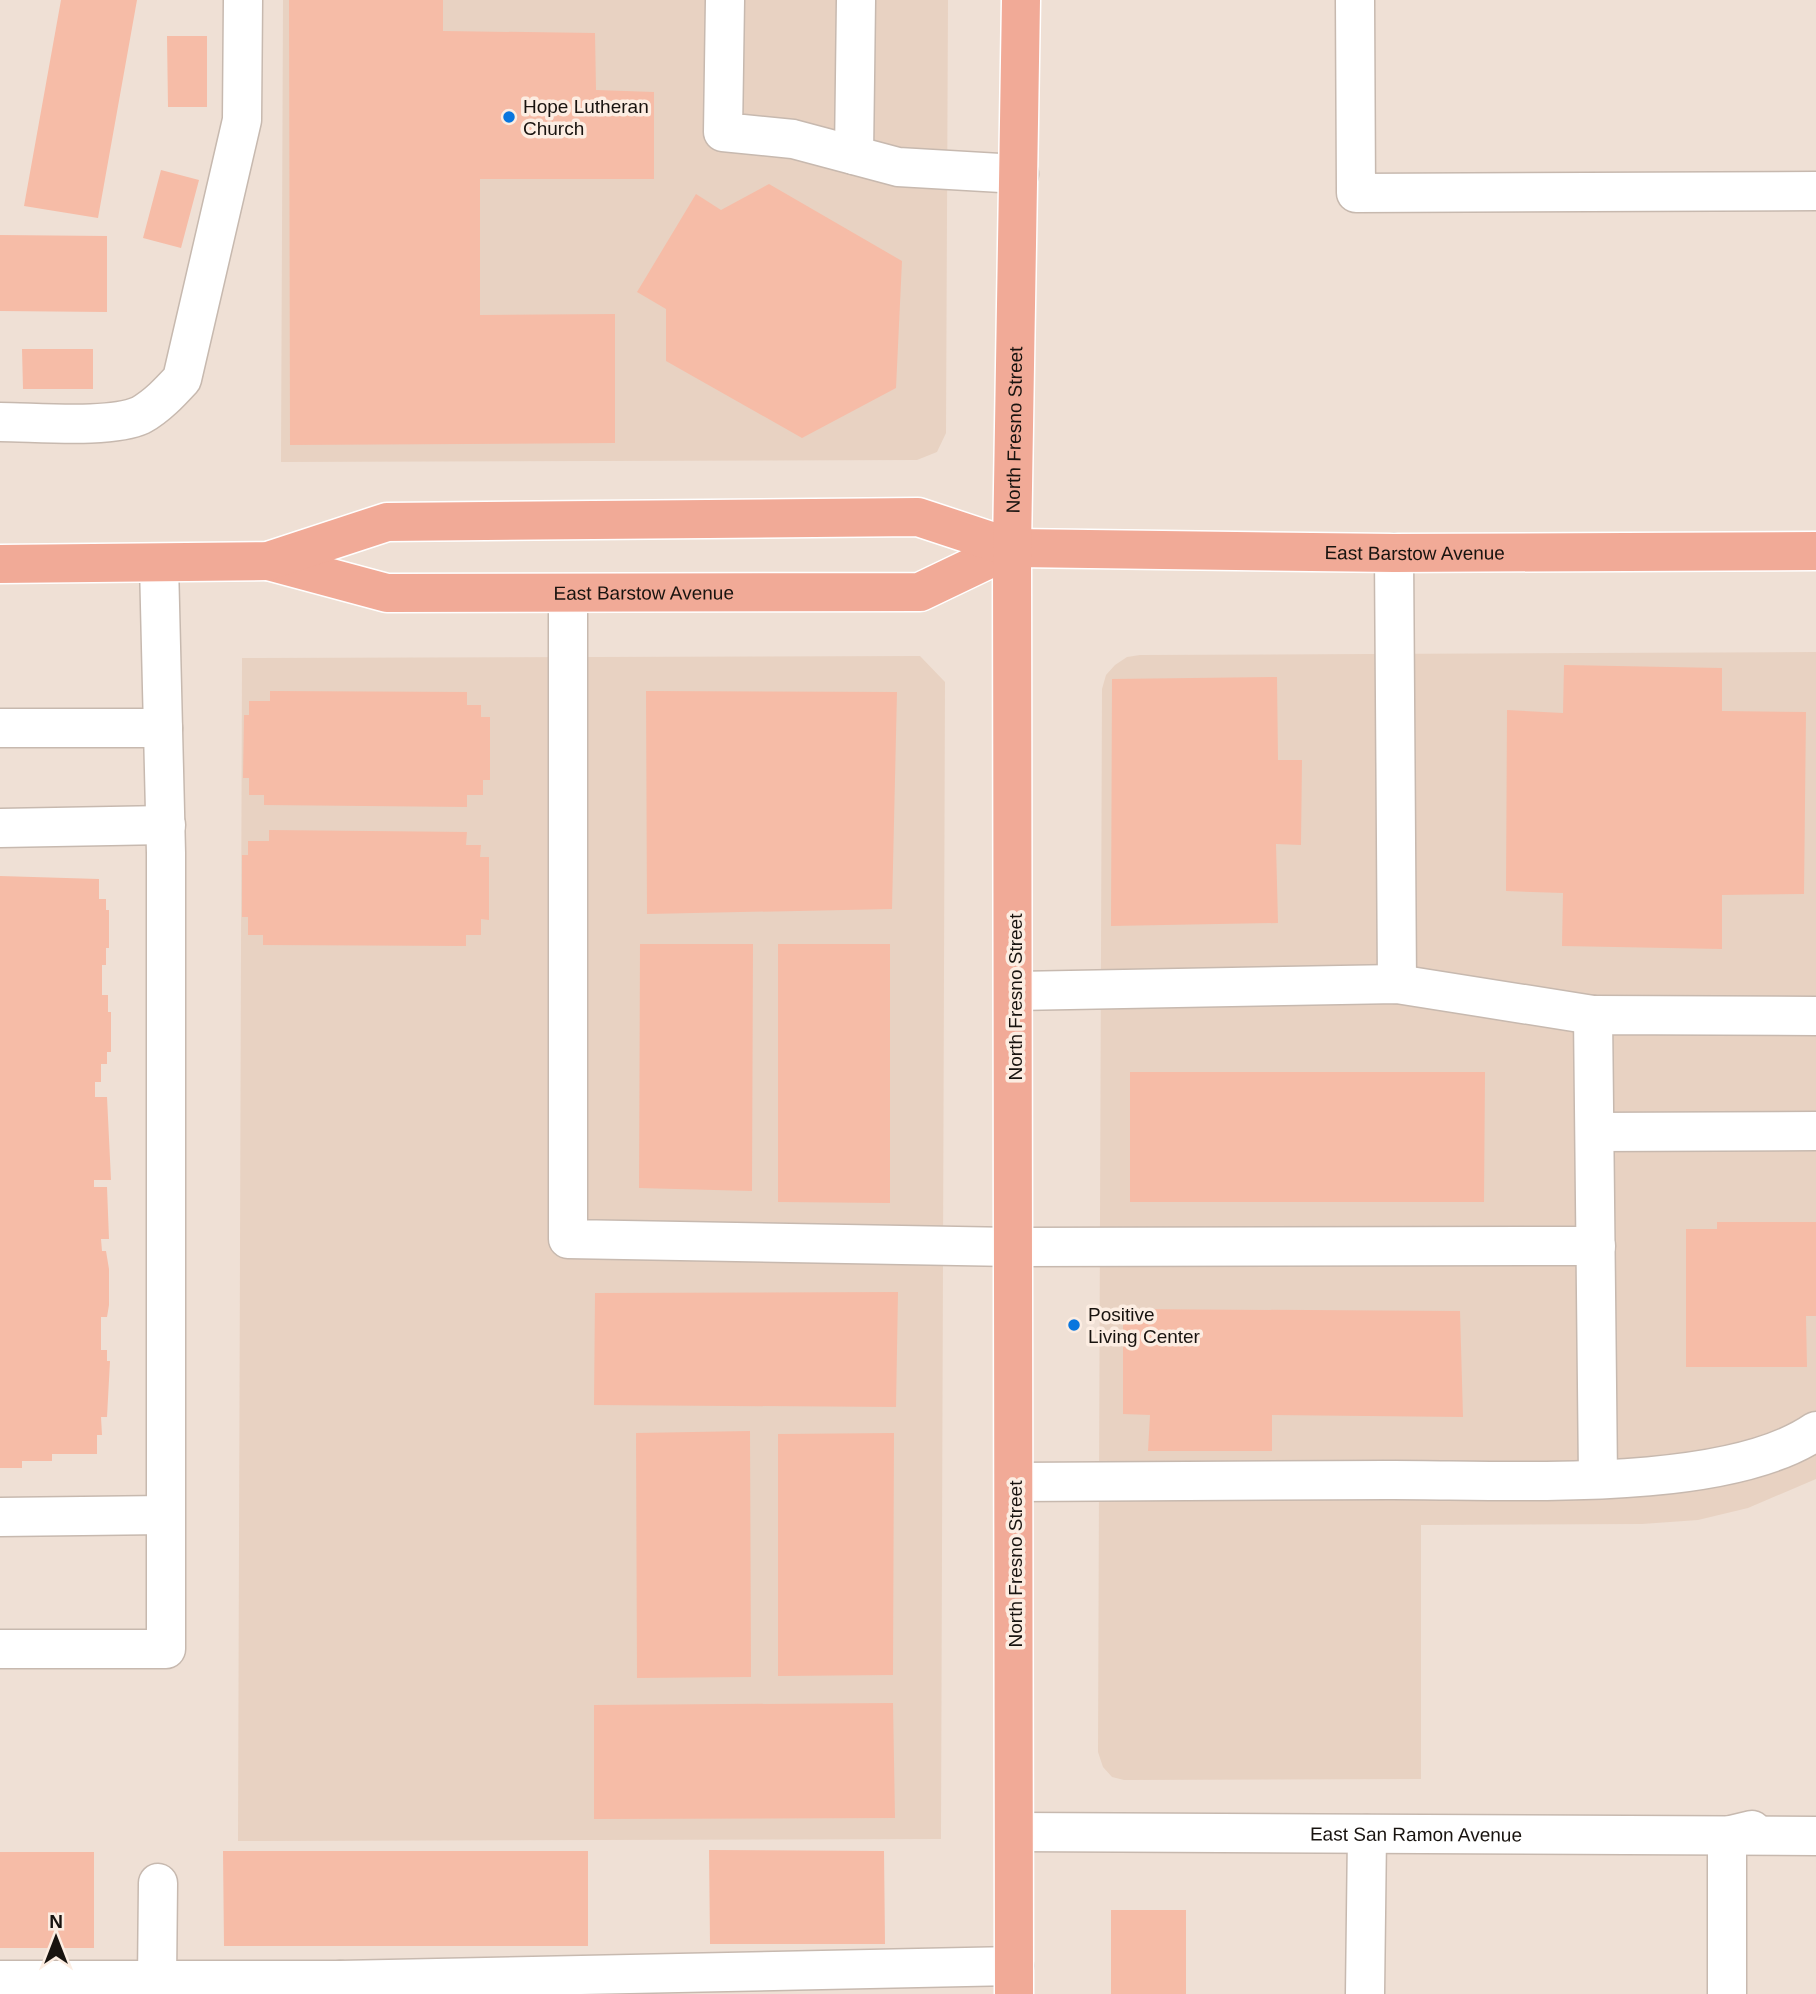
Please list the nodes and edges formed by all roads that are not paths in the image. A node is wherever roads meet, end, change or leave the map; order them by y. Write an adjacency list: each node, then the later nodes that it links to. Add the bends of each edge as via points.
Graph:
1 (243, 0): 9 (street, via 242,120 182,379 141,415 115,422)
2 (725, 0): 6 (street, via 723,132 793,139)
3 (856, 0): 6 (street)
4 (1021, 0): 7 (main road, North Fresno Street)
5 (1355, 0): 8 (street, via 1356,193)
6 (854, 155): 7 (street, via 898,167)
7 (1019, 174): 10 (main road, North Fresno Street)
8 (1816, 191)
9 (0, 422)
10 (1012, 548): 12 (main road, East Barstow Avenue); 13 (main road, East Barstow Avenue, via 919,517 387,522); 16 (main road, East Barstow Avenue, via 920,592); 22 (main road, North Fresno Street)
11 (1816, 551): 12 (main road, East Barstow Avenue)
12 (1394, 553): 21 (street)
13 (268, 561): 15 (main road, East Barstow Avenue); 16 (main road, East Barstow Avenue, via 387,593)
14 (0, 564): 15 (main road, East Barstow Avenue)
15 (159, 564): 18 (street)
16 (568, 595): 28 (street, via 568,1239)
17 (0, 728): 18 (street)
18 (163, 728): 19 (street)
19 (166, 825): 20 (street); 32 (street)
20 (0, 828)
21 (1397, 984): 22 (street); 23 (street)
22 (1015, 991): 28 (main road, North Fresno Street)
23 (1594, 1015): 24 (street); 26 (street)
24 (1816, 1016)
25 (1816, 1131): 26 (street)
26 (1595, 1132): 27 (street)
27 (1596, 1246): 28 (street); 30 (street)
28 (1013, 1247): 31 (main road, North Fresno Street)
29 (1816, 1431): 30 (street, via 1794,1446 1696,1472)
30 (1598, 1478): 31 (street)
31 (1015, 1482): 36 (main road, North Fresno Street)
32 (165, 1516): 33 (street); 34 (street, via 166,1649)
33 (0, 1517)
34 (0, 1649)
35 (1816, 1814): 38 (street)
36 (1015, 1832): 37 (street, East San Ramon Avenue); 43 (main road, North Fresno Street)
37 (1367, 1834): 38 (street, East San Ramon Avenue); 45 (street)
38 (1727, 1836): 39 (street, East San Ramon Avenue); 46 (street)
39 (1816, 1836)
40 (158, 1882): 42 (street)
41 (0, 1980): 42 (street)
42 (157, 1980): 44 (street)
43 (1014, 1980): 44 (street)
44 (340, 1987)
45 (1365, 1994)
46 (1727, 1994)

